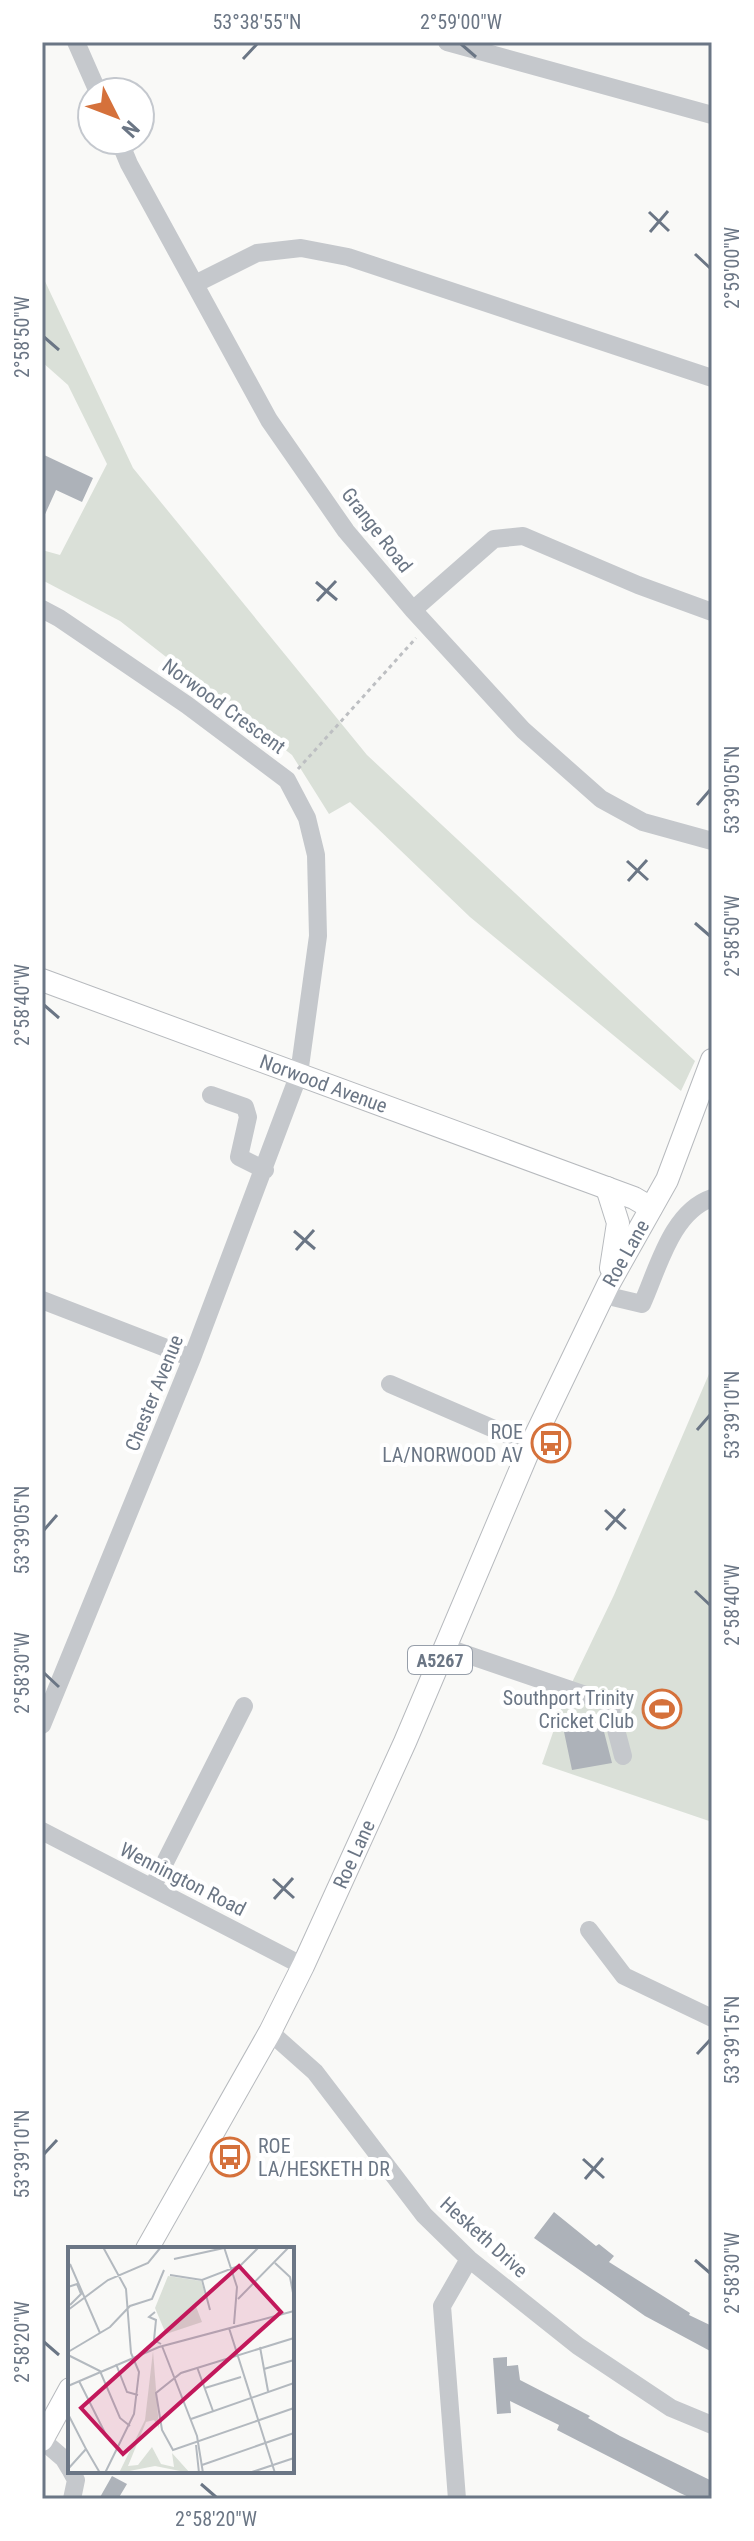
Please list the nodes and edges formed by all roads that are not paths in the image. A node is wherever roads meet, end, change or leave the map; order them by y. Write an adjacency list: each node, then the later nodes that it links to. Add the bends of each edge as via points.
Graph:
1 (76, 42): 3 (street)
2 (447, 42): 4 (street)
3 (91, 76)
4 (712, 115)
5 (127, 156): 6 (street, Grange Road)
6 (195, 284): 7 (street, via 257,253 301,248 348,257); 9 (street, Grange Road, via 269,420 346,531)
7 (712, 378)
8 (42, 609): 14 (street, Norwood Crescent, via 187,705 287,780 307,818 316,855 318,936)
9 (413, 610): 10 (street, via 494,539 523,536); 11 (street, Grange Road, via 523,730 601,799 643,822)
10 (712, 612)
11 (712, 841)
12 (42, 980): 14 (main road, Norwood Avenue)
13 (712, 1060): 19 (main road, Roe Lane / A5267, via 667,1180)
14 (299, 1074): 16 (street, Chester Avenue); 17 (main road, Norwood Avenue)
15 (211, 1095): 16 (street, via 245,1107 248,1117 239,1157)
16 (265, 1170): 22 (street, Chester Avenue)
17 (607, 1188): 19 (main road, Norwood Avenue); 20 (main road, via 618,1223)
18 (712, 1198): 20 (street, via 678,1224 642,1304)
19 (651, 1208): 20 (main road, Roe Lane / A5267)
20 (606, 1290): 24 (main road, Roe Lane / A5267)
21 (42, 1300): 22 (street)
22 (192, 1358): 27 (street, Chester Avenue)
23 (390, 1384): 24 (street)
24 (531, 1445): 25 (main road, Roe Lane / A5267)
25 (445, 1647): 28 (street, via 609,1703); 32 (main road, Roe Lane / A5267)
26 (244, 1706): 30 (street)
27 (42, 1725)
28 (623, 1756)
29 (42, 1831): 30 (street, Wennington Road)
30 (152, 1888): 32 (street, Wennington Road)
31 (589, 1930): 33 (street, via 624,1976)
32 (303, 1966): 34 (main road, Roe Lane / A5267)
33 (712, 2018)
34 (270, 2032): 35 (main road, Roe Lane / A5267); 36 (street, Hesketh Drive, via 315,2072 424,2215)
35 (148, 2247)
36 (469, 2259): 38 (street, Hesketh Drive, via 578,2346 671,2408); 43 (street, via 442,2306)
37 (68, 2393): 39 (main road)
38 (712, 2425)
39 (42, 2440): 40 (street)
40 (68, 2466)
41 (72, 2473): 42 (street, via 76,2480)
42 (72, 2499)
43 (457, 2499)

